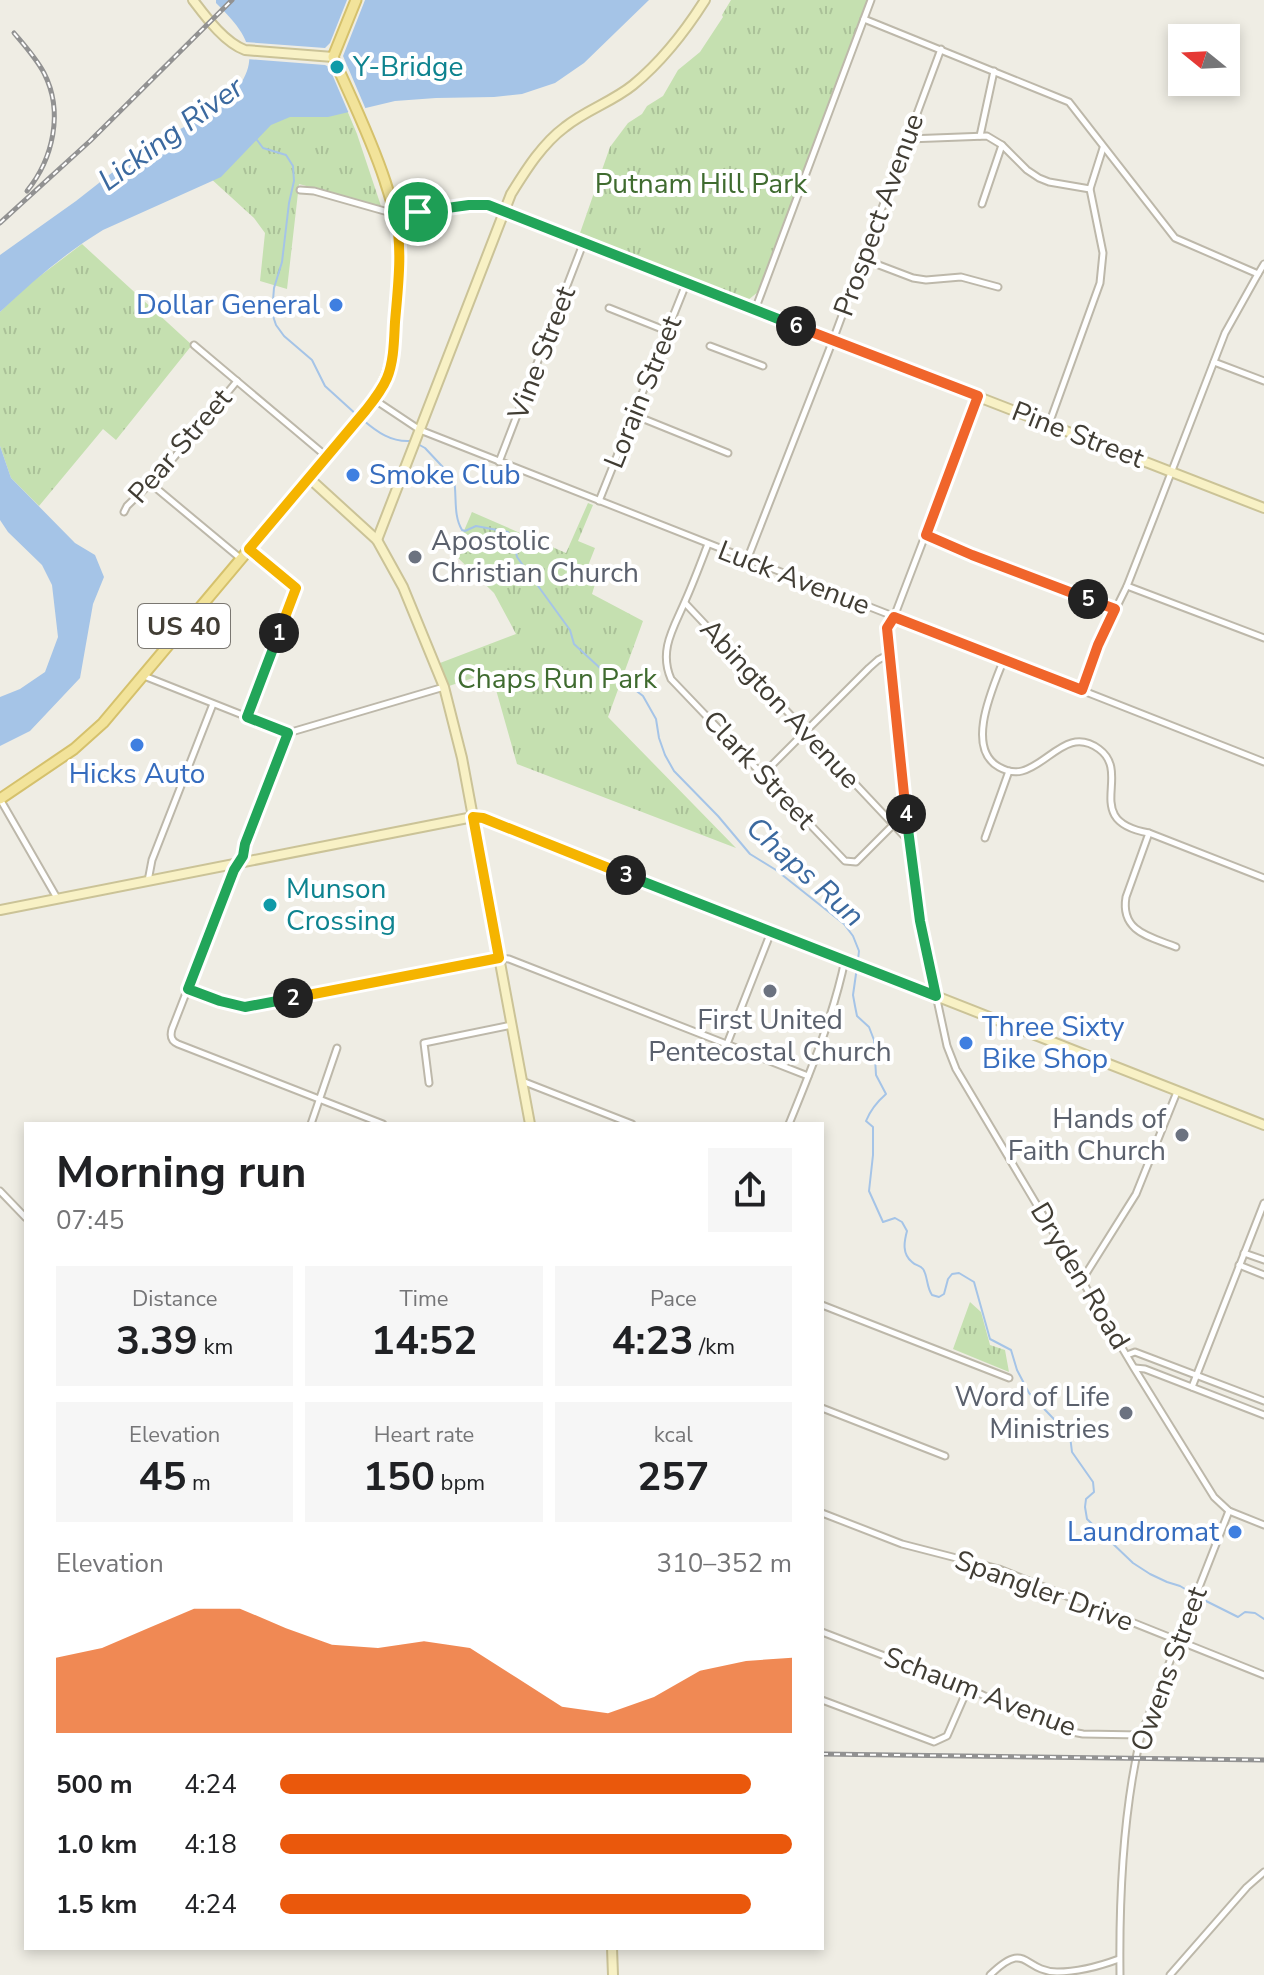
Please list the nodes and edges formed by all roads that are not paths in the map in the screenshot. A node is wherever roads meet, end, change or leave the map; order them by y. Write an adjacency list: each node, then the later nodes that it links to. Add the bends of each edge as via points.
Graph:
1 (193, 0): 7 (street, via 237,47)
2 (356, 0): 7 (main road)
3 (705, 0): 16 (street, via 634,84 564,127 546,145)
4 (871, 0): 5 (street)
5 (864, 19): 6 (street); 25 (street)
6 (941, 49): 8 (street); 10 (street, Prospect Avenue)
7 (333, 57): 17 (main road, US 40)
8 (994, 71): 9 (street); 12 (street, via 1069,102)
9 (980, 136): 10 (street); 11 (street)
10 (908, 139): 19 (street, Prospect Avenue)
11 (1002, 145): 13 (street, via 1039,178); 15 (street)
12 (1104, 147): 13 (street); 21 (street, via 1175,238)
13 (1090, 189): 37 (street, via 1103,253 1100,283)
14 (300, 190): 17 (street)
15 (982, 204)
16 (504, 210): 17 (street, Pine Street, via 479,204); 18 (street, Pine Street); 38 (street)
17 (395, 214): 35 (main road, US 40, via 399,261 393,349)
18 (584, 243): 22 (street, Pine Street); 41 (street, Vine Street)
19 (863, 259): 23 (street, via 913,278 961,277); 27 (street, Prospect Avenue)
20 (1264, 264): 21 (street)
21 (1258, 274): 30 (street)
22 (686, 283): 25 (street, Pine Street); 26 (street, Lorain Street)
23 (998, 287)
24 (609, 308): 26 (street)
25 (755, 310): 27 (street, Pine Street)
26 (667, 331): 36 (street, Lorain Street)
27 (833, 340): 34 (street, Pine Street); 53 (street, Prospect Avenue)
28 (194, 345): 32 (street)
29 (710, 346): 31 (street)
30 (1214, 362): 33 (street); 42 (street)
31 (763, 366)
32 (237, 381): 40 (street); 44 (street, Pear Street)
33 (1264, 381)
34 (978, 396): 37 (street, Pine Street); 48 (street, Dryden Road)
35 (375, 400): 38 (street, Luck Avenue); 40 (main road, US 40)
36 (634, 415): 39 (street); 45 (street, Lorain Street)
37 (1049, 424): 42 (street, Pine Street)
38 (419, 434): 41 (street, Luck Avenue); 49 (street)
39 (728, 453)
40 (327, 456): 43 (main road, US 40)
41 (499, 462): 45 (street, Luck Avenue)
42 (1172, 472): 46 (street, Pine Street); 54 (street)
43 (309, 478): 49 (street); 51 (main road, US 40)
44 (150, 483): 47 (street, Pear Street); 52 (street)
45 (599, 501): 50 (street, Luck Avenue)
46 (1264, 508)
47 (124, 512)
48 (926, 535): 56 (street); 57 (street, Dryden Road)
49 (377, 540): 62 (street, via 403,587)
50 (708, 544): 53 (street, Luck Avenue); 55 (street)
51 (249, 549): 52 (main road, US 40); 65 (street, via 296,588)
52 (241, 559): 61 (main road, US 40)
53 (747, 560): 57 (street, Luck Avenue)
54 (1127, 586): 56 (street); 58 (street)
55 (685, 603): 66 (street, Abington Avenue); 71 (street, Clark Street, via 668,640 666,665 675,684)
56 (1115, 609): 63 (street)
57 (894, 617): 59 (street, Dryden Road, via 887,628); 60 (street, Luck Avenue)
58 (1264, 638)
59 (891, 653): 66 (street); 77 (street, Dryden Road)
60 (1004, 659): 63 (street, Luck Avenue); 70 (street, via 987,702 984,745 990,761)
61 (143, 676): 64 (street); 72 (main road, US 40, via 88,739)
62 (444, 687): 67 (street); 73 (street)
63 (1082, 690): 69 (street, Luck Avenue)
64 (213, 704): 65 (street); 80 (street)
65 (247, 717): 67 (street)
66 (806, 731): 71 (street); 74 (street, Abington Avenue)
67 (288, 733): 78 (street)
68 (1264, 753): 69 (street)
69 (1262, 762)
70 (1009, 771): 75 (street, via 1021,771 1066,744 1088,743 1108,762 1118,822); 76 (street)
71 (763, 774): 74 (street, Clark Street, via 845,861 856,862)
72 (0, 799): 81 (street)
73 (473, 817): 78 (street); 83 (street); 85 (street)
74 (893, 825): 77 (street, Abington Avenue)
75 (1149, 833): 79 (street); 84 (street, via 1126,897 1126,916 1143,934)
76 (985, 838)
77 (908, 839): 88 (street, Dryden Road)
78 (239, 863): 80 (street); 87 (street)
79 (1264, 878)
80 (148, 881): 81 (street)
81 (58, 899): 82 (street)
82 (0, 910)
83 (771, 931): 86 (street); 90 (street)
84 (1176, 947)
85 (499, 958): 87 (street, via 245,1007); 89 (street); 90 (street)
86 (848, 961): 88 (street); 92 (street)
87 (188, 989): 96 (street, via 172,1040)
88 (936, 996): 95 (street); 110 (street, Dryden Road, via 951,1060)
89 (512, 1025): 93 (street); 94 (street, via 424,1043)
90 (727, 1044): 92 (street)
91 (337, 1048): 96 (street)
92 (808, 1076): 101 (street)
93 (522, 1081): 99 (street); 100 (street)
94 (429, 1083)
95 (1178, 1091): 102 (street); 110 (street, via 1136,1194)
96 (320, 1100): 97 (street); 98 (street)
97 (312, 1122)
98 (378, 1122)
99 (530, 1122)
100 (627, 1122)
101 (790, 1122)
102 (1264, 1125)
103 (0, 1191): 105 (street)
104 (1264, 1203): 106 (street)
105 (24, 1216)
106 (1244, 1253): 107 (street); 108 (street)
107 (1264, 1260)
108 (1239, 1265): 109 (street); 114 (street)
109 (1264, 1275)
110 (1082, 1280): 112 (street, Dryden Road)
111 (824, 1306): 115 (street)
112 (1126, 1355): 113 (street, Dryden Road); 114 (street, via 1135,1352)
113 (1134, 1368): 116 (street); 121 (street, Dryden Road, via 1214,1497)
114 (1197, 1375): 116 (street); 117 (street)
115 (1009, 1378)
116 (1192, 1387): 119 (street)
117 (1264, 1401)
118 (824, 1409): 120 (street)
119 (1264, 1415)
120 (945, 1456)
121 (1229, 1511): 123 (street, Dryden Road); 125 (street, Owens Street)
122 (824, 1514): 125 (street, Spangler Drive, via 902,1544 999,1569)
123 (1264, 1525)
124 (824, 1633): 127 (street, Schaum Avenue)
125 (1178, 1641): 126 (street, Spangler Drive); 129 (street, Owens Street)
126 (1264, 1675)
127 (968, 1688): 128 (street, via 947,1736 934,1742); 129 (street, Schaum Avenue, via 1067,1731)
128 (824, 1701)
129 (1141, 1735): 132 (street, Owens Street, via 1123,1856)
130 (1264, 1872): 136 (street)
131 (612, 1950): 133 (street)
132 (1119, 1959): 134 (street, via 1054,1972 1019,1957); 135 (street, Owens Street)
133 (613, 1975)
134 (990, 1975)
135 (1120, 1975)
136 (1170, 1975)

